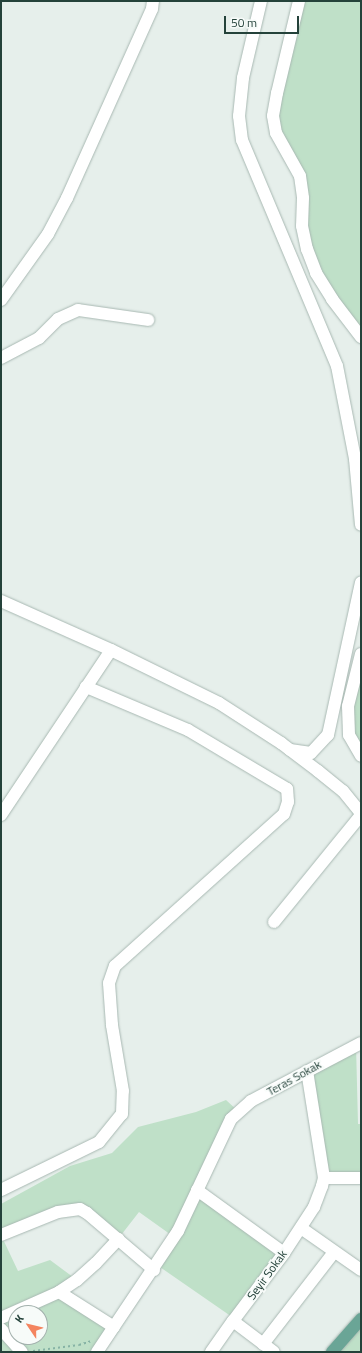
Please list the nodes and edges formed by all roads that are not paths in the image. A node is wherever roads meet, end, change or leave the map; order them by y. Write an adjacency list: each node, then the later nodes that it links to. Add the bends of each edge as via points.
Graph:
1 (153, 1): 4 (street, via 152,10 67,198 48,234)
2 (261, 1): 8 (street, via 242,78 238,116 242,140 337,366 355,459)
3 (299, 1): 6 (street, via 277,93 274,116 276,133 300,176 304,198 302,226 307,250 316,273)
4 (1, 300)
5 (148, 320): 7 (street, via 78,310 58,318 39,338)
6 (361, 337)
7 (1, 358)
8 (361, 525)
9 (361, 583): 14 (street, via 328,736 311,753)
10 (1, 601): 11 (street)
11 (111, 650): 13 (street); 14 (street, via 219,703)
12 (361, 654): 15 (street, via 348,706 349,735)
13 (86, 687): 17 (street); 23 (street, via 188,730 287,789 288,802 284,814 115,966 109,983 112,1025 123,1091 122,1114 99,1142)
14 (289, 749): 16 (street, via 343,792)
15 (361, 756)
16 (361, 814): 18 (street)
17 (1, 815)
18 (274, 922)
19 (361, 1043): 20 (street, Teras Sokak)
20 (307, 1071): 21 (street); 24 (street, Teras Sokak, via 251,1101 231,1119)
21 (324, 1178): 22 (street); 25 (street, Seyir Sokak, via 314,1207)
22 (361, 1178)
23 (1, 1190)
24 (197, 1190): 29 (street); 30 (street, via 178,1231)
25 (301, 1228): 28 (street); 29 (street, Seyir Sokak)
26 (1, 1234): 27 (street, via 58,1212 80,1210)
27 (118, 1239): 30 (street); 32 (street, via 91,1268)
28 (334, 1252): 31 (street); 38 (street)
29 (284, 1253): 35 (street, Seyir Sokak)
30 (154, 1270): 37 (street)
31 (361, 1270)
32 (59, 1292): 33 (street); 37 (street)
33 (1, 1318)
34 (361, 1318): 43 (main road)
35 (233, 1322): 38 (street); 41 (street, Seyir Sokak)
36 (1, 1329): 39 (street)
37 (111, 1331): 40 (street)
38 (263, 1344): 42 (street)
39 (22, 1352)
40 (97, 1352)
41 (211, 1352)
42 (274, 1352)
43 (332, 1352)

